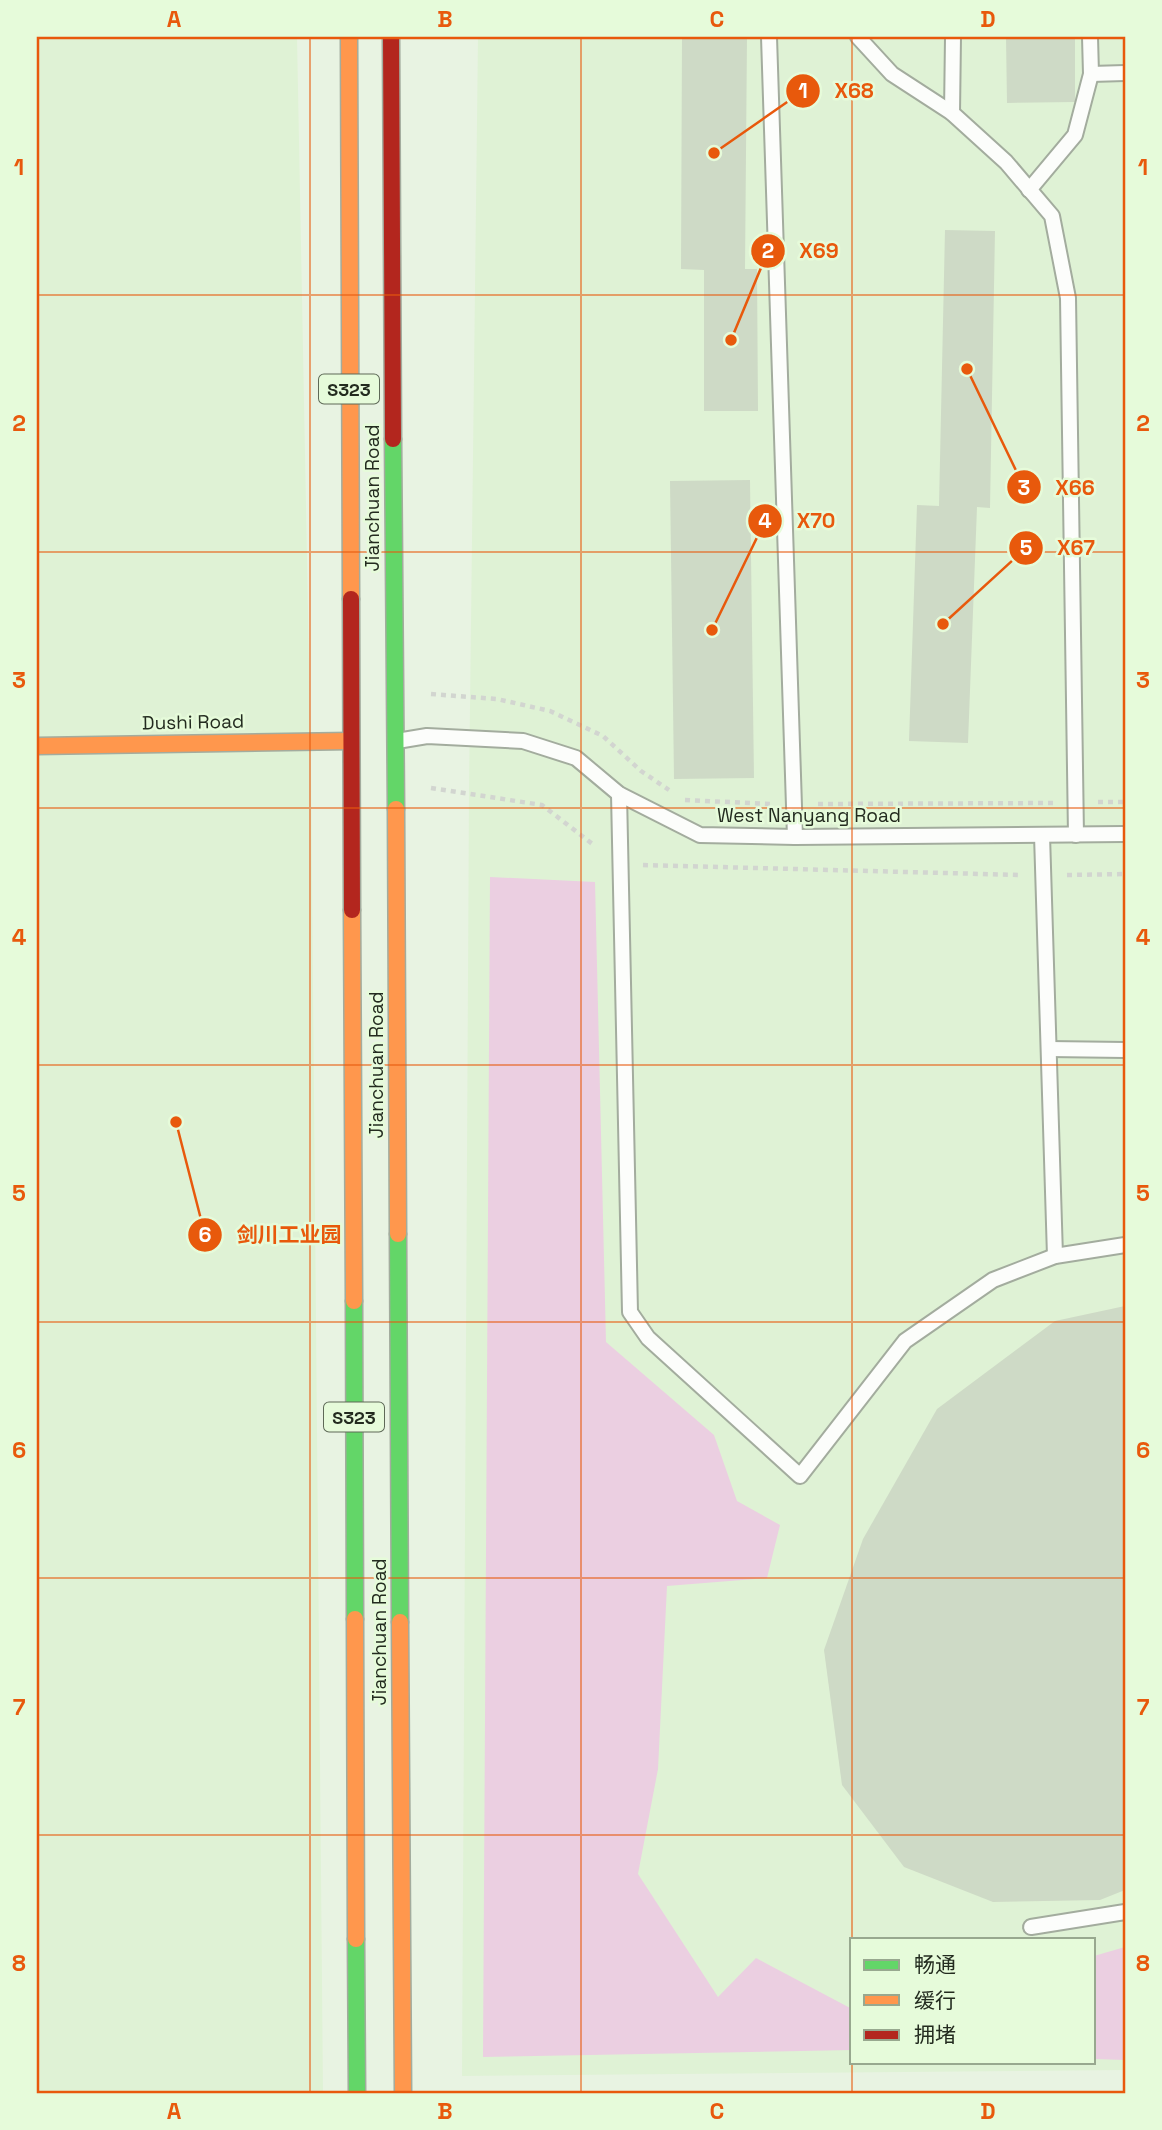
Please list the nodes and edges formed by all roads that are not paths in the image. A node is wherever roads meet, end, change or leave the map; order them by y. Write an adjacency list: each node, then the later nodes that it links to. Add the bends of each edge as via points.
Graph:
1 (349, 37): 11 (main road, Jianchuan Road / S323)
2 (391, 37): 12 (main road, Jianchuan Road)
3 (769, 37): 18 (lane)
4 (858, 37): 9 (lane, via 892,74)
5 (954, 37): 9 (lane)
6 (1090, 37): 8 (lane)
7 (1125, 73): 8 (lane)
8 (1091, 74): 10 (lane, via 1075,135)
9 (952, 113): 10 (lane, via 1006,162)
10 (1029, 190): 17 (lane, via 1052,216 1068,298)
11 (350, 741): 12 (main road, West Nanyang Road); 13 (main road, Dushi Road); 25 (main road, Jianchuan Road / S323)
12 (384, 741): 14 (lane, West Nanyang Road, via 427,736 523,741 576,758); 26 (main road, Jianchuan Road)
13 (37, 746)
14 (619, 794): 18 (lane, West Nanyang Road, via 699,835); 22 (lane, via 630,1312 648,1338 800,1476 905,1341 993,1280)
15 (1125, 834): 17 (lane, West Nanyang Road)
16 (1042, 835): 17 (lane, West Nanyang Road); 18 (lane, West Nanyang Road); 19 (lane)
17 (1076, 835)
18 (795, 838)
19 (1049, 1049): 20 (lane); 22 (lane)
20 (1125, 1050)
21 (1125, 1245): 22 (lane)
22 (1055, 1256)
23 (1125, 1912): 24 (lane)
24 (1031, 1927)
25 (357, 2093)
26 (403, 2093)

